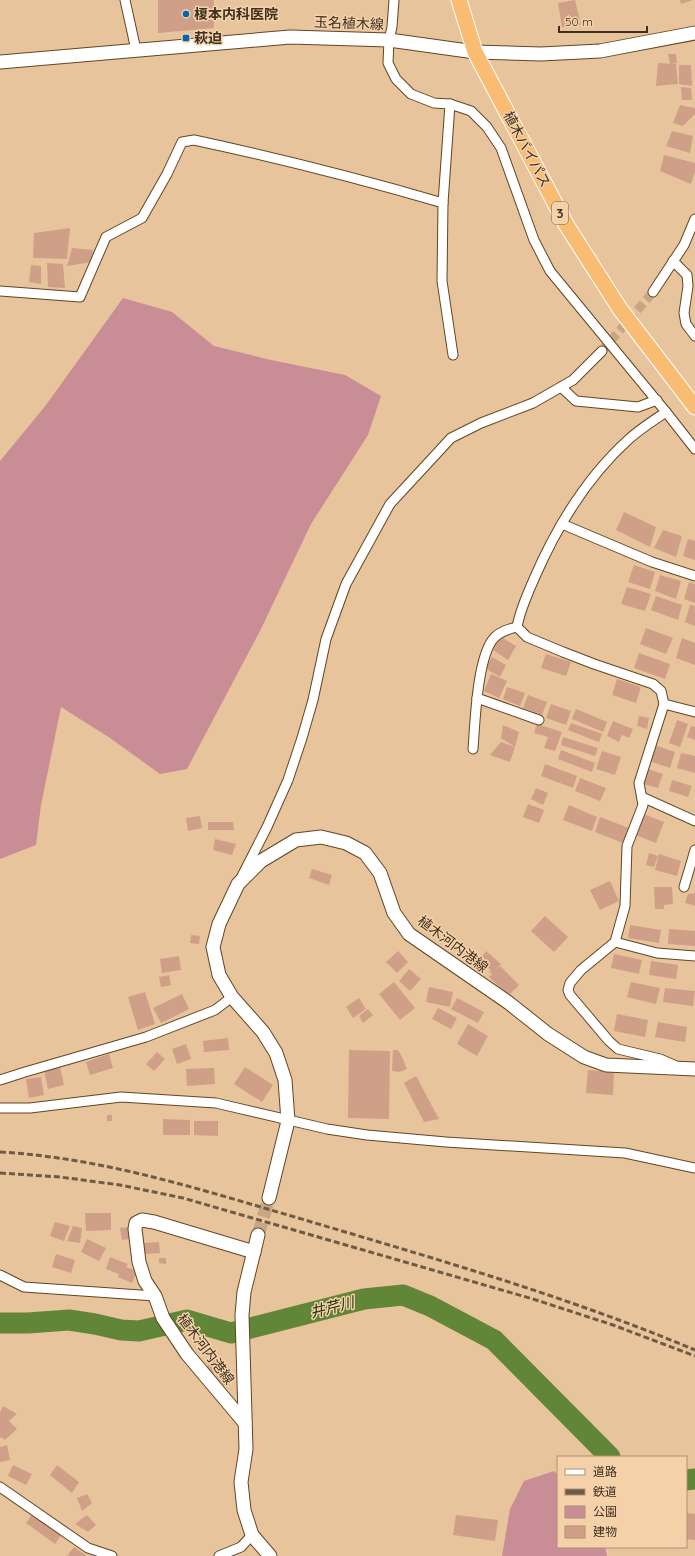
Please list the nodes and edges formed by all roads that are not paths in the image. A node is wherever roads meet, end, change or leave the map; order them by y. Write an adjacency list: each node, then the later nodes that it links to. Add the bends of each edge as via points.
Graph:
1 (125, 0): 6 (street)
2 (394, 0): 5 (street)
3 (459, 0): 7 (highway, 植木バイパス / 3)
4 (695, 33): 7 (main road, 玉名植木線, via 600,51 541,54)
5 (389, 40): 6 (main road, 玉名植木線, via 290,38); 7 (main road, 玉名植木線); 9 (street, via 388,62 396,79 412,94 434,103)
6 (136, 50): 8 (main road, 玉名植木線)
7 (476, 52): 20 (highway, 植木バイパス / 3, via 567,226 620,309)
8 (0, 62)
9 (450, 104): 10 (street); 19 (street, via 471,111 487,127 501,148 534,240 550,271)
10 (443, 203): 13 (street, via 275,158 194,140 182,142 142,218 106,237 80,297); 17 (street, via 442,281)
11 (695, 219): 12 (street, via 684,246)
12 (673, 262): 14 (street); 15 (street, via 687,275 684,313 686,324)
13 (0, 291)
14 (653, 292)
15 (695, 336)
16 (602, 351): 18 (street, via 573,380)
17 (453, 354)
18 (560, 387): 19 (street, via 576,401 638,407); 34 (street, via 533,403 481,423 451,438 390,504 346,584 326,639 313,700 288,780)
19 (657, 400): 21 (street)
20 (695, 407)
21 (666, 412): 22 (street); 23 (street, via 630,438 611,457)
22 (695, 449)
23 (562, 524): 24 (street, via 652,562); 25 (street, via 529,590 519,614)
24 (695, 576)
25 (517, 627): 26 (street, via 506,630 494,638 488,648); 27 (street, via 527,637 653,684 660,691)
26 (477, 698): 29 (street); 30 (street)
27 (664, 704): 28 (street); 31 (street, via 639,783)
28 (695, 712)
29 (539, 720)
30 (474, 749)
31 (642, 796): 32 (street); 36 (street, via 643,804 628,846 625,906)
32 (695, 821)
33 (695, 850): 35 (street)
34 (238, 884): 38 (main road, 植木河内港線, via 219,924 213,948 219,975); 39 (main road, 植木河内港線, via 261,861 296,840 321,837 346,843 365,853 380,872 394,913 409,934 509,1003 548,1034 584,1057 606,1065)
35 (684, 887)
36 (614, 942): 37 (street, via 657,952); 39 (street, via 570,983 570,995 618,1049 660,1059)
37 (695, 956)
38 (232, 997): 41 (street, via 215,1010 153,1034); 43 (main road, 植木河内港線, via 263,1032 276,1053 285,1080)
39 (681, 1068): 40 (main road, 植木河内港線)
40 (695, 1069)
41 (0, 1080)
42 (0, 1108): 43 (street, via 30,1108 121,1097 216,1103)
43 (288, 1121): 44 (street, via 367,1135 626,1153); 45 (main road, 植木河内港線)
44 (695, 1168)
45 (269, 1198)
46 (258, 1235): 47 (main road, 植木河内港線)
47 (254, 1252): 49 (main road, 植木河内港線, via 142,1220 136,1224 135,1229 139,1262); 50 (main road, 植木河内港線, via 244,1292 242,1315)
48 (0, 1275): 49 (street, via 24,1287)
49 (155, 1296): 50 (main road, 植木河内港線, via 163,1318 175,1338)
50 (245, 1423): 52 (main road, 植木河内港線, via 246,1449 240,1482 244,1510)
51 (0, 1487): 53 (street, via 88,1548)
52 (252, 1535): 54 (street, via 241,1547); 55 (main road, 植木河内港線)
53 (112, 1556)
54 (219, 1556)
55 (270, 1556)

